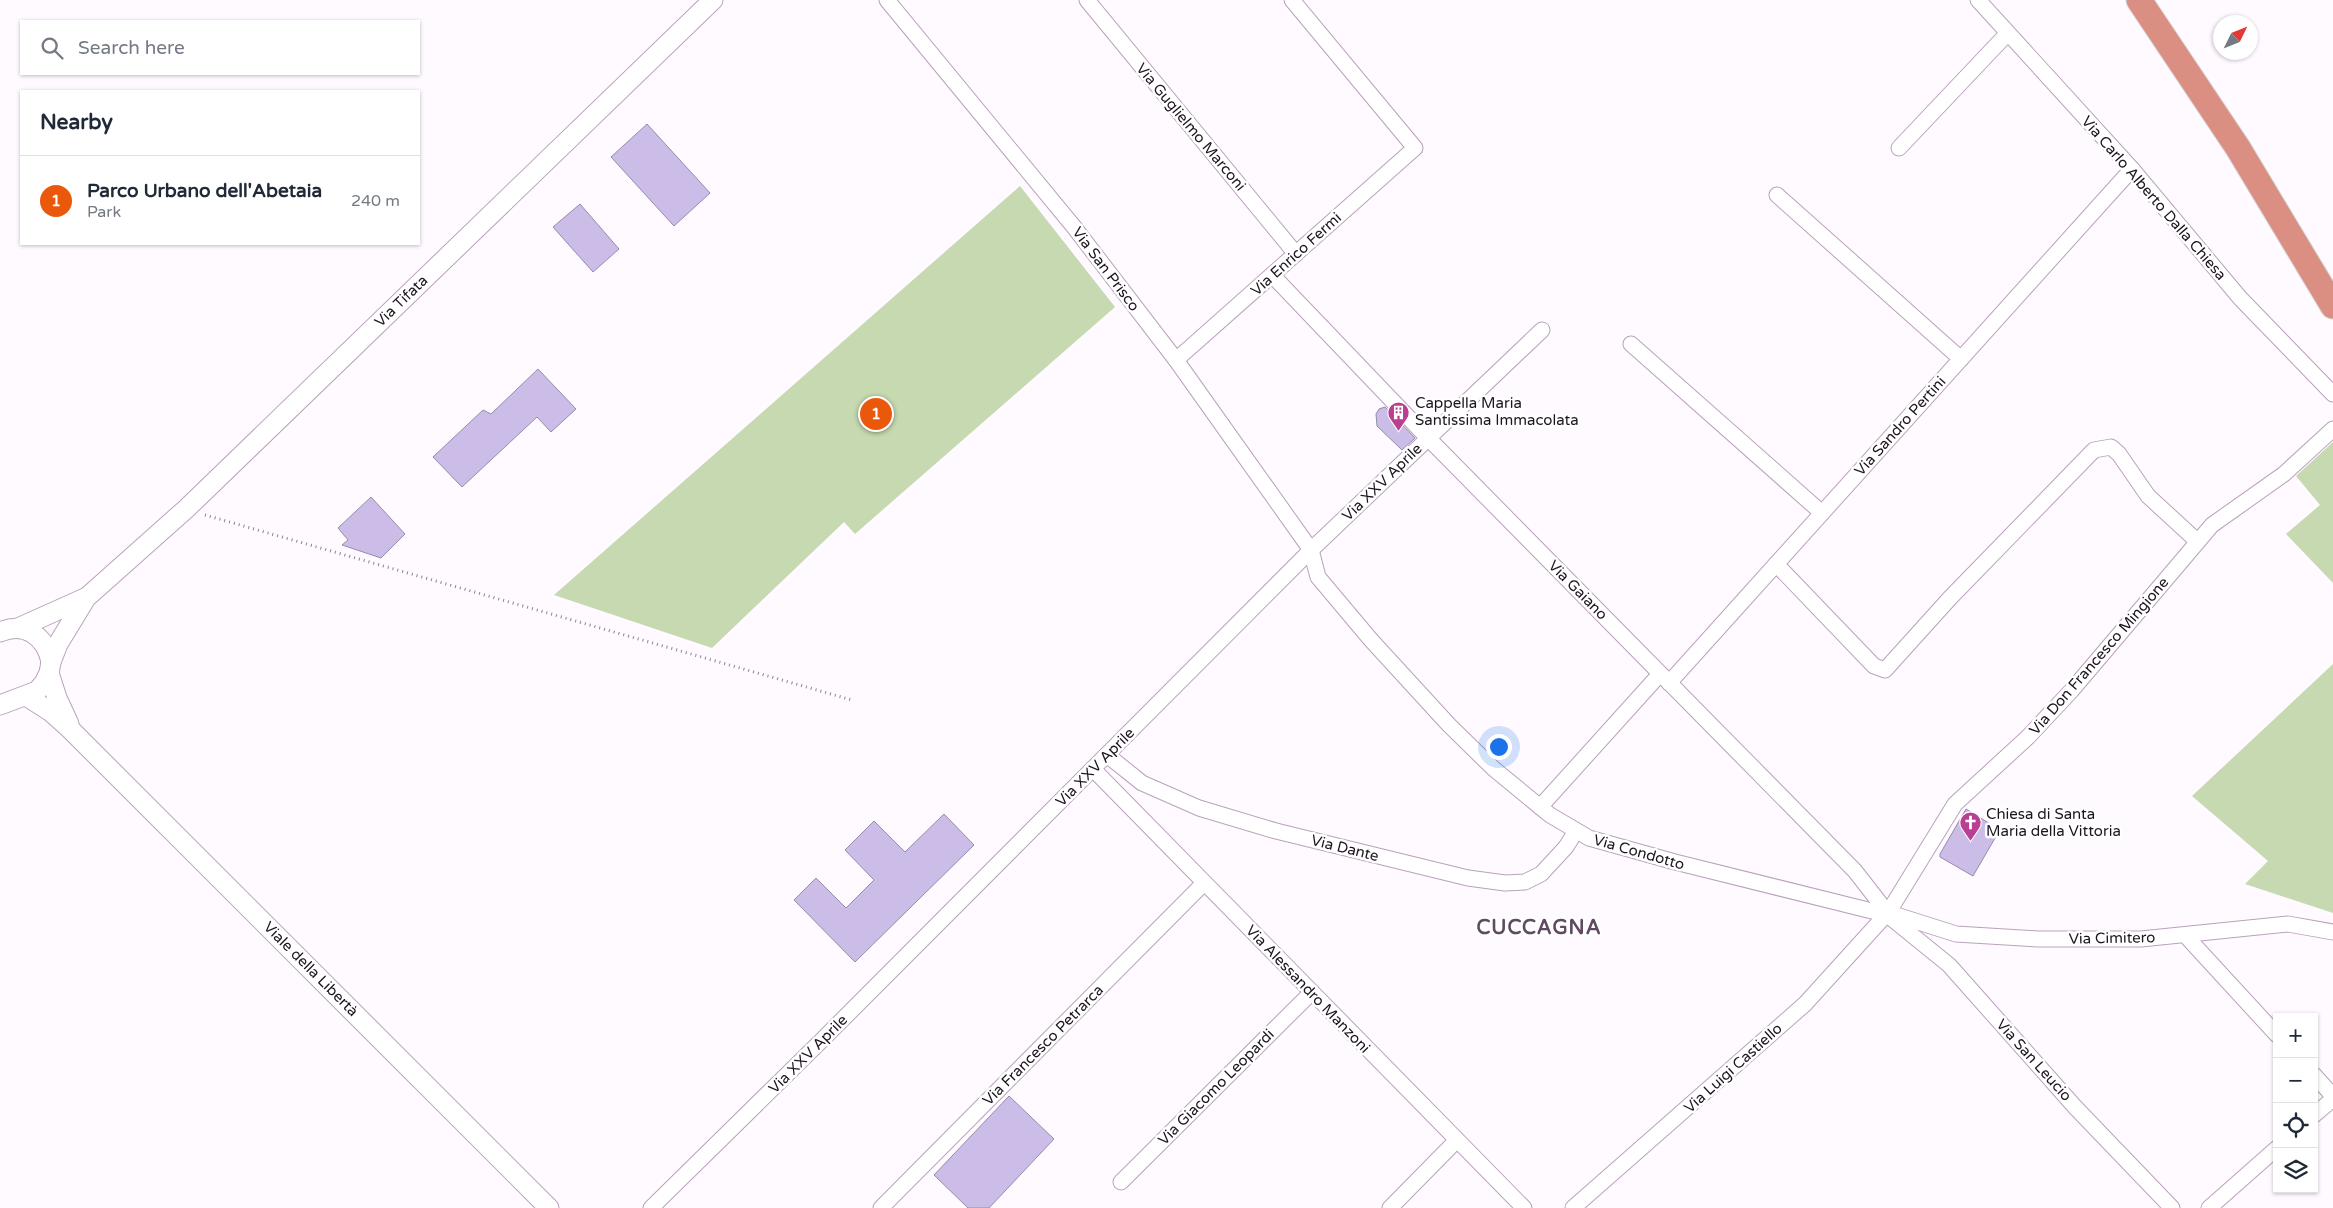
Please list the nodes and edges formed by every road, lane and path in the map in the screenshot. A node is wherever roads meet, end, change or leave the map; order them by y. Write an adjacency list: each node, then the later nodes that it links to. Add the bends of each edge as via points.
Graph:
1 (713, 0): 21 (street, Via Tifata)
2 (887, 0): 17 (street, Via San Prisco, via 1074,227)
3 (1086, 0): 11 (street, Via Guglielmo Marconi)
4 (1292, 0): 11 (street, Via Enrico Fermi, via 1415,148)
5 (1978, 0): 7 (street, Via Carlo Alberto Dalla Chiesa)
6 (2139, 0): 13 (highway, via 2238,148)
7 (2007, 34): 8 (street); 9 (street, Via Carlo Alberto Dalla Chiesa)
8 (1900, 148)
9 (2132, 169): 16 (street, Via Sandro Pertini); 18 (street, Via Carlo Alberto Dalla Chiesa, via 2240,298)
10 (1777, 196): 16 (street)
11 (1296, 254): 12 (street, Via Enrico Fermi)
12 (1272, 275): 17 (street, Via Enrico Fermi); 20 (street, Via Gaiano)
13 (2333, 306)
14 (1542, 330): 20 (street, Via XXV Aprile)
15 (1631, 344): 22 (street)
16 (1961, 359): 22 (street, Via Sandro Pertini)
17 (1176, 360): 24 (street, Via San Prisco)
18 (2333, 394)
19 (2333, 429): 23 (street, Via Don Francesco Mingione, via 2284,474 2212,525)
20 (1428, 438): 24 (street, Via XXV Aprile); 29 (street, Via Gaiano)
21 (186, 509): 26 (street, Via Tifata); 31 (path)
22 (1822, 513): 25 (street, Via Sandro Pertini)
23 (2197, 541): 25 (street, via 2148,496 2119,454 2111,447 2094,450 1885,670 1874,666); 38 (street, Via Don Francesco Mingione, via 2072,690 2028,737 1955,804)
24 (1311, 550): 33 (street, Via XXV Aprile); 35 (street, Via Condotto, via 1318,577 1371,640 1449,725)
25 (1776, 564): 29 (street, Via Sandro Pertini)
26 (86, 598): 27 (street, Via Tifata); 28 (street, Via Tifata, via 72,618)
27 (9, 630): 28 (street, Via Tifata, via 37,635 49,652)
28 (50, 667): 30 (street, Via Tifata, via 37,691); 32 (street, Viale della Libertà, via 57,698)
29 (1664, 678): 35 (street, Via Sandro Pertini); 38 (street, Via Gaiano, via 1855,871)
30 (10, 698): 32 (street, Viale della Libertà, via 50,712)
31 (852, 700)
32 (71, 730): 49 (street, Viale della Libertà)
33 (1107, 756): 34 (street, Via XXV Aprile); 36 (street, Via Dante, via 1142,782 1198,808 1276,831 1468,878 1525,882 1540,874 1566,847)
34 (1093, 769): 37 (street, Via Alessandro Manzoni); 50 (street, Via XXV Aprile)
35 (1540, 808): 36 (street, Via Condotto)
36 (1576, 831): 38 (street, Via Condotto, via 1589,838 1675,862)
37 (1204, 883): 41 (street, Via Alessandro Manzoni); 51 (street, Via Francesco Petrarca)
38 (1887, 913): 40 (street, Via Cimitero, via 1956,934 2038,939 2141,939); 54 (street, Via Luigi Castiello, via 1805,1004); 55 (street, Via San Leucio, via 1949,964 2075,1107)
39 (2333, 932): 40 (street, Via Cimitero, via 2288,924)
40 (2185, 935): 42 (street)
41 (1312, 992): 46 (street, Via Alessandro Manzoni); 48 (street, Via Giacomo Leopardi)
42 (2273, 1030)
43 (2318, 1080): 44 (street)
44 (2333, 1097): 45 (street)
45 (2318, 1111)
46 (1456, 1140): 52 (street); 53 (street, Via Alessandro Manzoni)
47 (2273, 1152): 56 (street)
48 (1121, 1182)
49 (549, 1208)
50 (651, 1208)
51 (881, 1208)
52 (1390, 1208)
53 (1524, 1208)
54 (1573, 1208)
55 (2172, 1208)
56 (2209, 1208)

